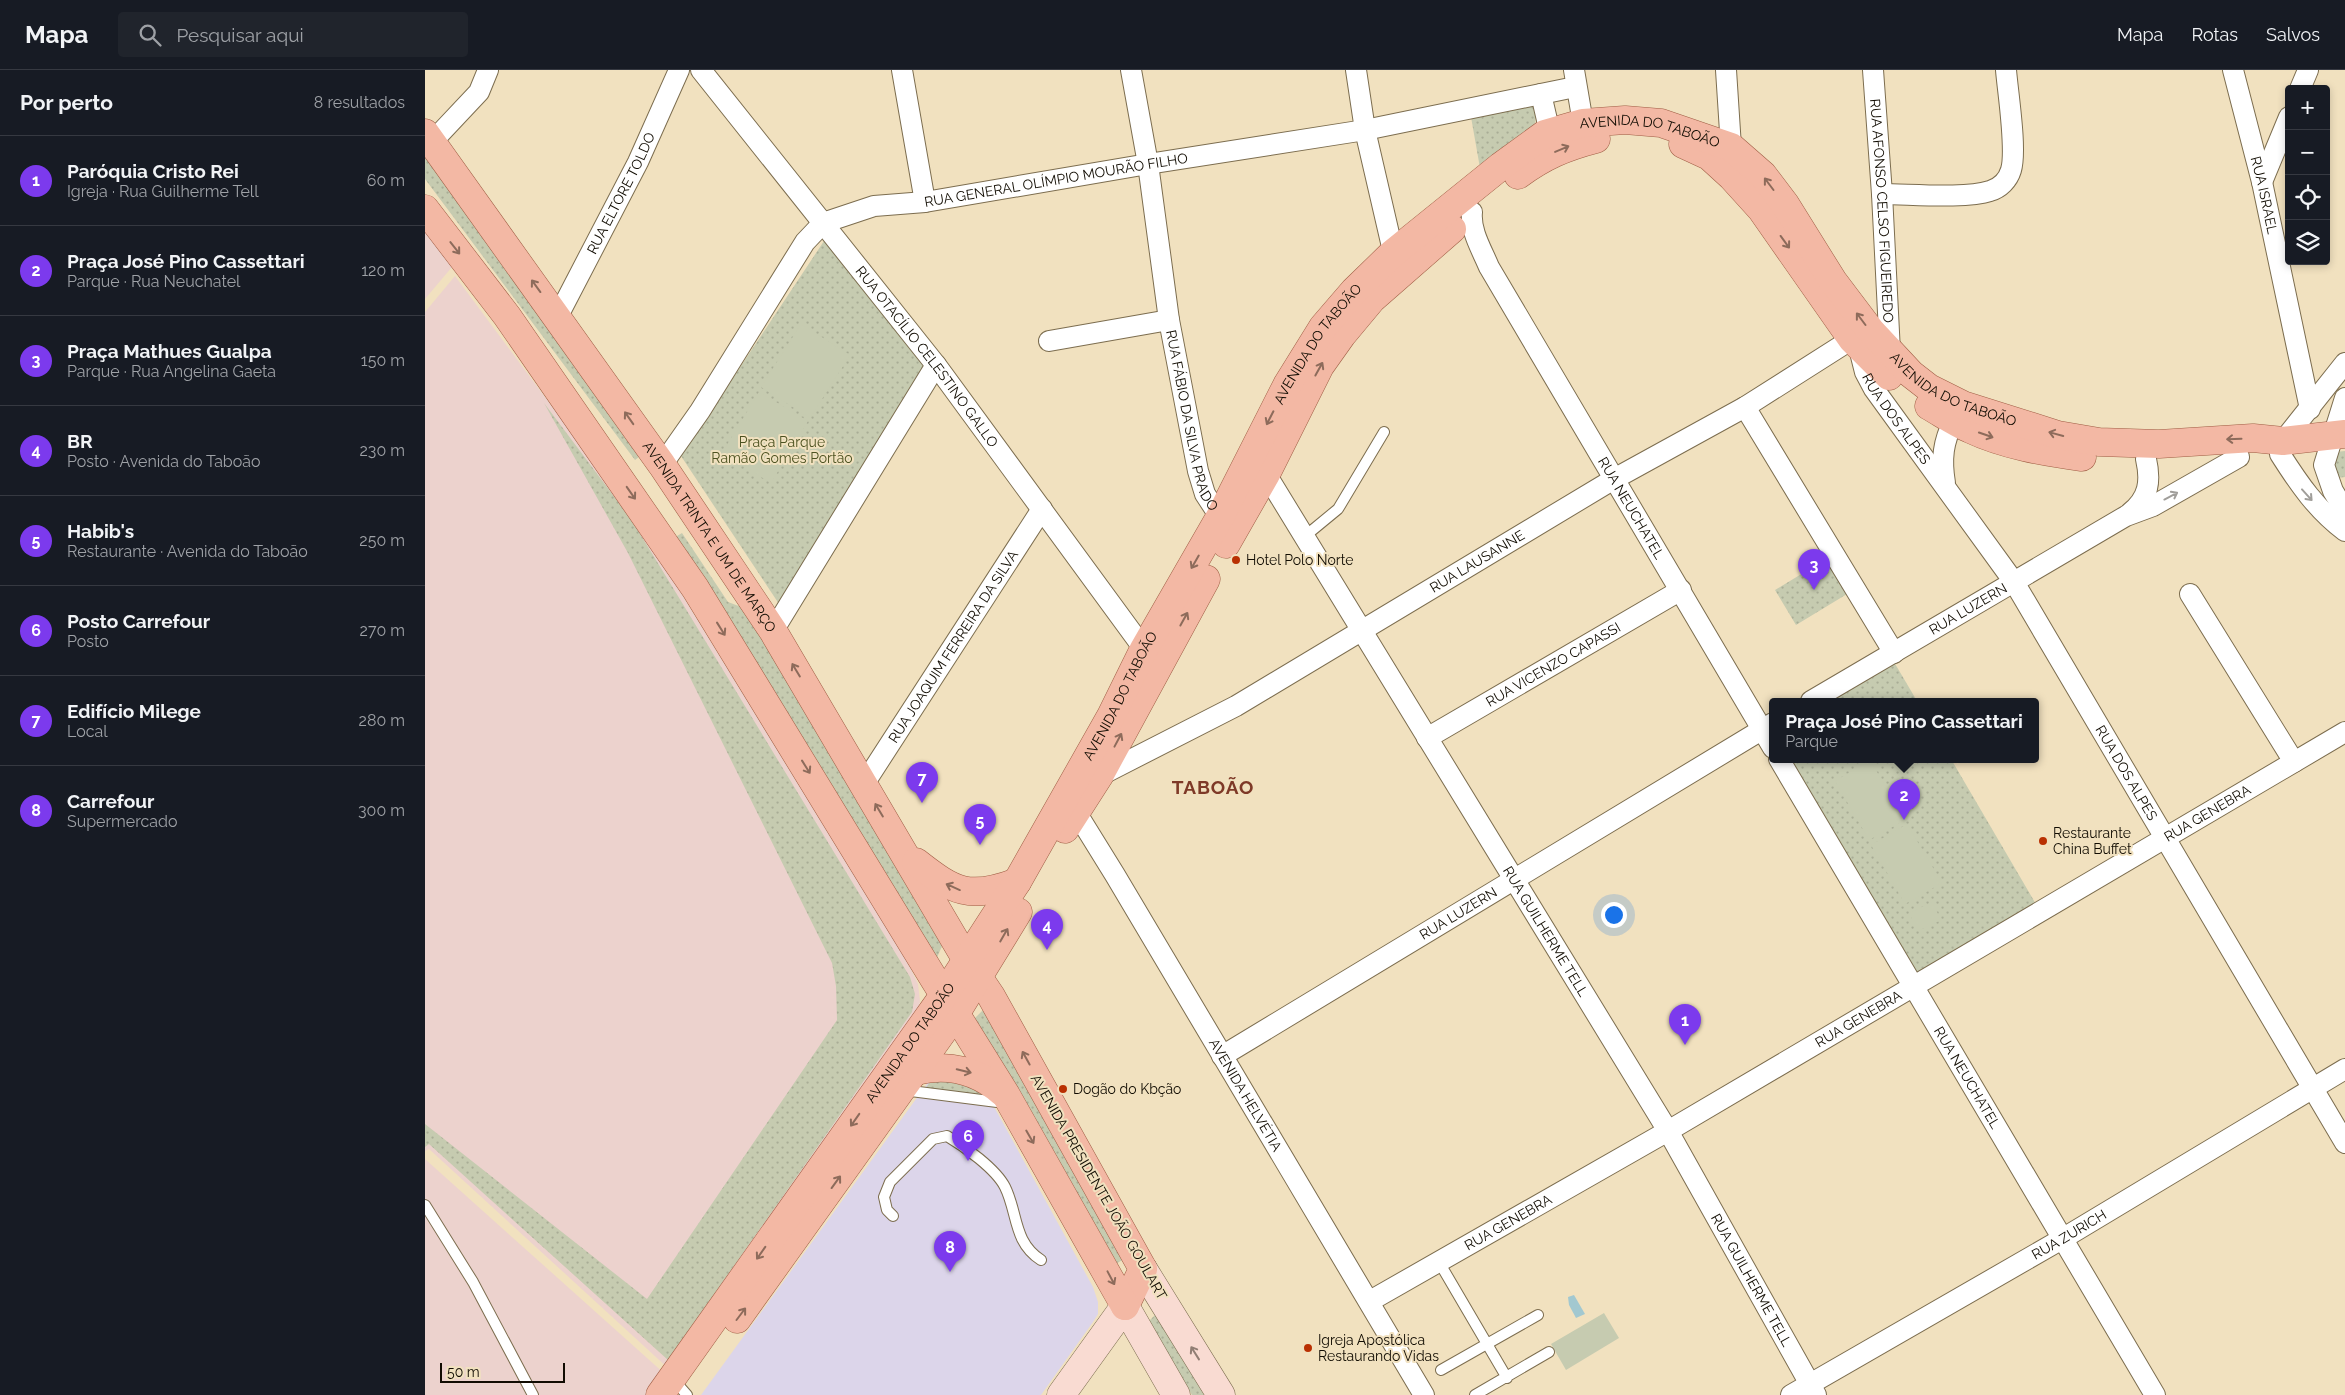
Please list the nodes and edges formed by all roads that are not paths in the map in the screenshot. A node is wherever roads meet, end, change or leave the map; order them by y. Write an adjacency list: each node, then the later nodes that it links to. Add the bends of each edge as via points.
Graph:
1 (488, 70): 19 (street, via 479,92)
2 (679, 70): 31 (street, RUA ELTORE TOLDO, via 637,162)
3 (701, 70): 27 (street, RUA OTACÍLIO CELESTINO GALLO)
4 (902, 70): 24 (street)
5 (1131, 70): 21 (street, RUA FÁBIO DA SILVA PRADO)
6 (1356, 70): 17 (street)
7 (1726, 70): 20 (street)
8 (1873, 70): 23 (street, RUA AFONSO CELSO FIGUEIREDO)
9 (2006, 70): 23 (street, via 2013,155 2009,177 1990,191 1969,194)
10 (2233, 70): 22 (street, RUA ISRAEL)
11 (2308, 70): 13 (street)
12 (1575, 79): 14 (street, RUA GENERAL OLÍMPIO MOURÃO FILHO); 15 (street)
13 (2302, 85)
14 (1541, 94): 17 (street, RUA GENERAL OLÍMPIO MOURÃO FILHO); 18 (street)
15 (1583, 123): 18 (main road, AVENIDA DO TABOÃO); 20 (main road, AVENIDA DO TABOÃO, via 1625,120 1661,123)
16 (2285, 127): 22 (street)
17 (1365, 130): 21 (street, RUA GENERAL OLÍMPIO MOURÃO FILHO); 29 (street)
18 (1550, 133): 29 (main road, AVENIDA DO TABOÃO, via 1501,166)
19 (429, 137): 31 (main road, AVENIDA TRINTA E UM DE MARÇO, one-way to 19)
20 (1731, 147): 35 (main road, AVENIDA DO TABOÃO, one-way to 20, via 1869,330 1833,281 1785,204 1763,176)
21 (1147, 164): 24 (street, RUA GENERAL OLÍMPIO MOURÃO FILHO); 32 (street, RUA FÁBIO DA SILVA PRADO)
22 (2262, 182): 41 (street, RUA ISRAEL)
23 (1882, 194): 35 (street, RUA AFONSO CELSO FIGUEIREDO)
24 (925, 202): 27 (street, RUA GENERAL OLÍMPIO MOURÃO FILHO, via 874,206)
25 (425, 209): 38 (main road, one-way to 38)
26 (1472, 212): 28 (main road, AVENIDA DO TABOÃO); 30 (street, RUA NEUCHATEL, via 1477,241); 34 (main road, AVENIDA DO TABOÃO, one-way to 34, via 1541,158 1571,145 1604,137 1642,136 1679,142 1709,156 1761,209)
27 (823, 223): 37 (street, RUA OTACÍLIO CELESTINO GALLO); 48 (street, RUA GENERAL OLÍMPIO MOURÃO FILHO, via 805,242 700,411)
28 (1445, 235): 29 (main road, AVENIDA DO TABOÃO); 30 (street, RUA NEUCHATEL, via 1469,248)
29 (1396, 265): 49 (main road, AVENIDA DO TABOÃO, one-way to 29, via 1320,366); 55 (main road, AVENIDA DO TABOÃO, one-way to 55, via 1354,291 1323,328 1287,385)
30 (1489, 267): 50 (street, RUA NEUCHATEL)
31 (558, 316): 48 (main road, AVENIDA TRINTA E UM DE MARÇO, one-way to 31)
32 (1169, 320): 33 (street, RUA FÁBIO DA SILVA PRADO); 55 (street, RUA FÁBIO DA SILVA PRADO, via 1198,471 1205,494)
33 (1049, 341)
34 (1856, 344): 40 (street, RUA LAUSANNE); 42 (main road, AVENIDA DO TABOÃO, via 1906,391); 51 (street, RUA DOS ALPES, via 1874,389)
35 (1890, 352): 45 (main road, AVENIDA DO TABOÃO, one-way to 35, via 2246,438 2127,444 2059,435 1963,405 1929,388)
36 (2345, 363): 41 (street)
37 (936, 365): 52 (street, RUA OTACÍLIO CELESTINO GALLO); 64 (street)
38 (564, 398): 48 (main road, via 588,416 630,468 644,473); 58 (main road, one-way to 58)
39 (2345, 398): 44 (street)
40 (1745, 407): 50 (street, RUA LAUSANNE); 66 (street)
41 (2310, 408): 45 (street)
42 (1954, 420): 47 (main road, AVENIDA DO TABOÃO, one-way to 47, via 1969,429 2010,443 2055,453 2102,459); 51 (street, RUA DOS ALPES, via 1943,450)
43 (1384, 432): 57 (lane, via 1338,509)
44 (2337, 442): 45 (main road, AVENIDA DO TABOÃO); 53 (street, via 2324,464 2328,480)
45 (2282, 448): 46 (main road, AVENIDA DO TABOÃO); 56 (street, one-way to 56, via 2301,488 2327,518)
46 (2239, 457): 47 (main road, AVENIDA DO TABOÃO); 54 (street, RUA LUZERN, one-way to 46, via 2153,506)
47 (2146, 459): 54 (street, RUA LUZERN, via 2149,484 2140,502)
48 (662, 465): 62 (main road, AVENIDA TRINTA E UM DE MARÇO)
49 (1266, 474): 57 (street, RUA GUILHERME TELL); 73 (main road, AVENIDA DO TABOÃO, one-way to 49)
50 (1614, 479): 60 (street, RUA NEUCHATEL); 63 (street, RUA LAUSANNE)
51 (1945, 485): 59 (street, RUA DOS ALPES)
52 (1042, 509): 65 (street, RUA OTACÍLIO CELESTINO GALLO); 74 (street, RUA JOAQUIM FERREIRA DA SILVA)
53 (2345, 511)
54 (2127, 516): 59 (street, RUA LUZERN)
55 (1220, 517): 65 (main road, AVENIDA DO TABOÃO, one-way to 65)
56 (2345, 531)
57 (1303, 537): 63 (street, RUA GUILHERME TELL)
58 (663, 540): 62 (main road, via 678,529 690,530 730,581); 82 (main road, one-way to 82)
59 (2015, 582): 66 (street, RUA LUZERN); 76 (street, RUA DOS ALPES)
60 (1681, 590): 68 (street, RUA NEUCHATEL); 70 (street, RUA VICENZO CAPASSI)
61 (2190, 594): 71 (street)
62 (754, 603): 64 (main road, AVENIDA TRINTA E UM DE MARÇO)
63 (1360, 630): 70 (street, RUA GUILHERME TELL); 73 (street, RUA LAUSANNE, via 1210,721)
64 (773, 631): 74 (main road, AVENIDA TRINTA E UM DE MARÇO, one-way to 64)
65 (1144, 649): 75 (main road, AVENIDA DO TABOÃO)
66 (1894, 653): 67 (street, RUA LUZERN)
67 (1816, 698)
68 (1767, 726): 78 (street, RUA LUZERN)
69 (2345, 732): 71 (street, RUA GENEBRA)
70 (1427, 738): 78 (street, RUA GUILHERME TELL)
71 (2294, 762): 76 (street, RUA GENEBRA)
72 (1781, 763): 81 (street, RUA NEUCHATEL)
73 (1099, 776): 75 (main road, AVENIDA DO TABOÃO)
74 (864, 784): 77 (main road, AVENIDA TRINTA E UM DE MARÇO, one-way to 74)
75 (1068, 806): 79 (main road, AVENIDA DO TABOÃO); 80 (main road, AVENIDA DO TABOÃO, one-way to 75); 83 (street, AVENIDA HELVÉTIA, via 1115,874)
76 (2166, 838): 81 (street, RUA GENEBRA); 86 (street, RUA DOS ALPES)
77 (904, 852): 79 (main road, one-way to 77, via 993,891 955,890); 80 (main road, AVENIDA TRINTA E UM DE MARÇO)
78 (1514, 880): 83 (street, RUA LUZERN); 88 (street, RUA GUILHERME TELL)
79 (1017, 882): 80 (main road, AVENIDA DO TABOÃO)
80 (973, 968): 82 (main road, AVENIDA DO TABOÃO); 96 (main road, AVENIDA PRESIDENTE JOÃO GOULART, one-way to 80)
81 (1913, 987): 88 (street, RUA GENEBRA); 93 (street, RUA NEUCHATEL)
82 (950, 1004): 85 (main road, AVENIDA DO TABOÃO); 87 (main road); 105 (main road, AVENIDA DO TABOÃO, one-way to 105)
83 (1221, 1056): 97 (street, AVENIDA HELVÉTIA)
84 (2345, 1069): 86 (street, RUA ZURICH)
85 (909, 1080): 87 (main road, via 941,1067 964,1070 988,1081); 105 (main road, AVENIDA DO TABOÃO, one-way to 85)
86 (2314, 1087): 89 (street, RUA DOS ALPES); 93 (street, RUA ZURICH)
87 (1008, 1100): 98 (main road, one-way to 98)
88 (1668, 1131): 95 (street, RUA GENEBRA); 104 (street, RUA GUILHERME TELL)
89 (2345, 1143)
90 (425, 1205): 92 (lane)
91 (893, 1216): 94 (lane, via 887,1210 884,1197 890,1182 933,1139 947,1136 995,1173 1005,1187 1019,1237)
92 (428, 1219): 106 (lane, via 473,1282)
93 (2062, 1239): 104 (street, RUA ZURICH); 113 (street, RUA NEUCHATEL)
94 (1041, 1260)
95 (1439, 1262): 97 (street, RUA GENEBRA); 100 (lane)
96 (1143, 1269): 98 (main road); 109 (street, AVENIDA PRESIDENTE JOÃO GOULART, one-way to 96)
97 (1370, 1301): 110 (street, AVENIDA HELVÉTIA)
98 (1125, 1306): 107 (street); 108 (street)
99 (1538, 1315): 100 (lane)
100 (1488, 1345): 102 (lane); 103 (lane)
101 (1549, 1352): 103 (lane)
102 (1441, 1370)
103 (1507, 1378): 111 (lane)
104 (1813, 1390): 112 (street, RUA ZURICH)
105 (677, 1391)
106 (533, 1395)
107 (1061, 1395)
108 (1176, 1395)
109 (1221, 1395)
110 (1424, 1395)
111 (1475, 1395)
112 (1791, 1395)
113 (2155, 1395)

